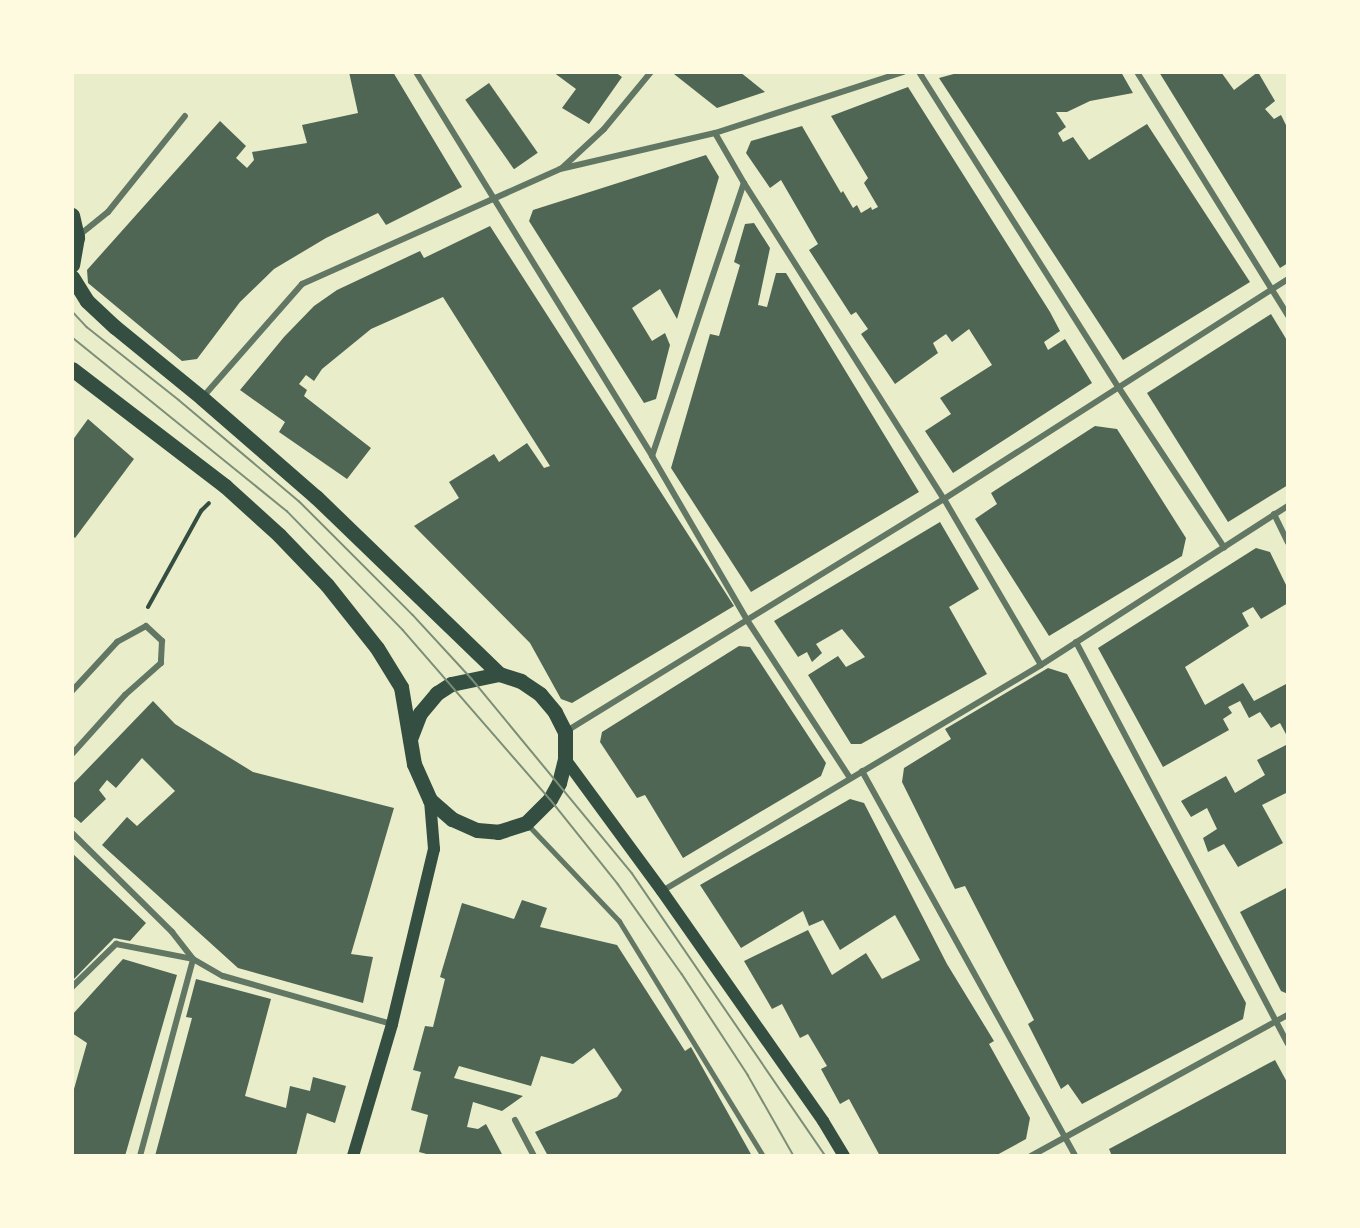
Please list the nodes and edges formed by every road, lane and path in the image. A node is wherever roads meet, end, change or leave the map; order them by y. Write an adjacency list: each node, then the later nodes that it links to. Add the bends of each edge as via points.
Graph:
1 (416, 72): 10 (street)
2 (651, 72): 8 (street, via 604,129)
3 (903, 72): 7 (street)
4 (919, 72): 19 (street)
5 (1137, 72): 16 (street)
6 (185, 116): 12 (street, via 108,212)
7 (715, 133): 8 (street); 9 (street)
8 (560, 169): 10 (street)
9 (744, 183): 21 (street); 22 (street)
10 (494, 198): 20 (street, via 302,284); 21 (street)
11 (72, 215): 12 (main road)
12 (77, 237): 13 (main road)
13 (72, 265)
14 (72, 277): 20 (main road, via 87,301)
15 (1288, 279): 16 (street)
16 (1271, 290): 17 (street); 19 (street)
17 (1288, 315)
18 (72, 369): 35 (main road, via 225,486 327,585 377,648 401,687)
19 (1119, 388): 22 (street); 27 (street)
20 (202, 398): 32 (main road, via 316,497)
21 (652, 456): 28 (street)
22 (944, 499): 28 (street); 31 (street)
23 (1288, 506): 25 (street)
24 (201, 511): 29 (path, via 148,609)
25 (1274, 514): 26 (street); 27 (street)
26 (1288, 543)
27 (1224, 546): 30 (street)
28 (747, 620): 34 (street); 39 (street)
29 (146, 626): 33 (street, via 117,642); 36 (street, via 162,641 161,663)
30 (1076, 642): 31 (street); 47 (street)
31 (1041, 665): 38 (street)
32 (499, 674): 34 (main road, via 521,681 540,694); 35 (main road, via 451,684 437,693 420,713)
33 (72, 691)
34 (565, 732): 37 (main road)
35 (411, 739): 40 (main road, via 414,764)
36 (72, 754)
37 (565, 759): 41 (main road, via 550,799); 43 (main road)
38 (862, 771): 39 (street); 51 (street)
39 (850, 778): 43 (street)
40 (430, 800): 41 (main road, via 452,819 477,830 498,832); 48 (main road, via 434,849)
41 (526, 822): 55 (street, via 618,921)
42 (72, 833): 44 (street)
43 (662, 891): 56 (main road)
44 (194, 959): 45 (street, via 116,944); 48 (street, via 223,976); 52 (street)
45 (72, 987)
46 (1288, 1014): 47 (street)
47 (1275, 1021): 49 (street); 51 (street)
48 (393, 1024): 53 (main road)
49 (1288, 1044)
50 (515, 1120): 54 (street)
51 (1065, 1138): 57 (street); 58 (street)
52 (140, 1156)
53 (353, 1156)
54 (534, 1156)
55 (763, 1156)
56 (844, 1156)
57 (1031, 1156)
58 (1075, 1156)

